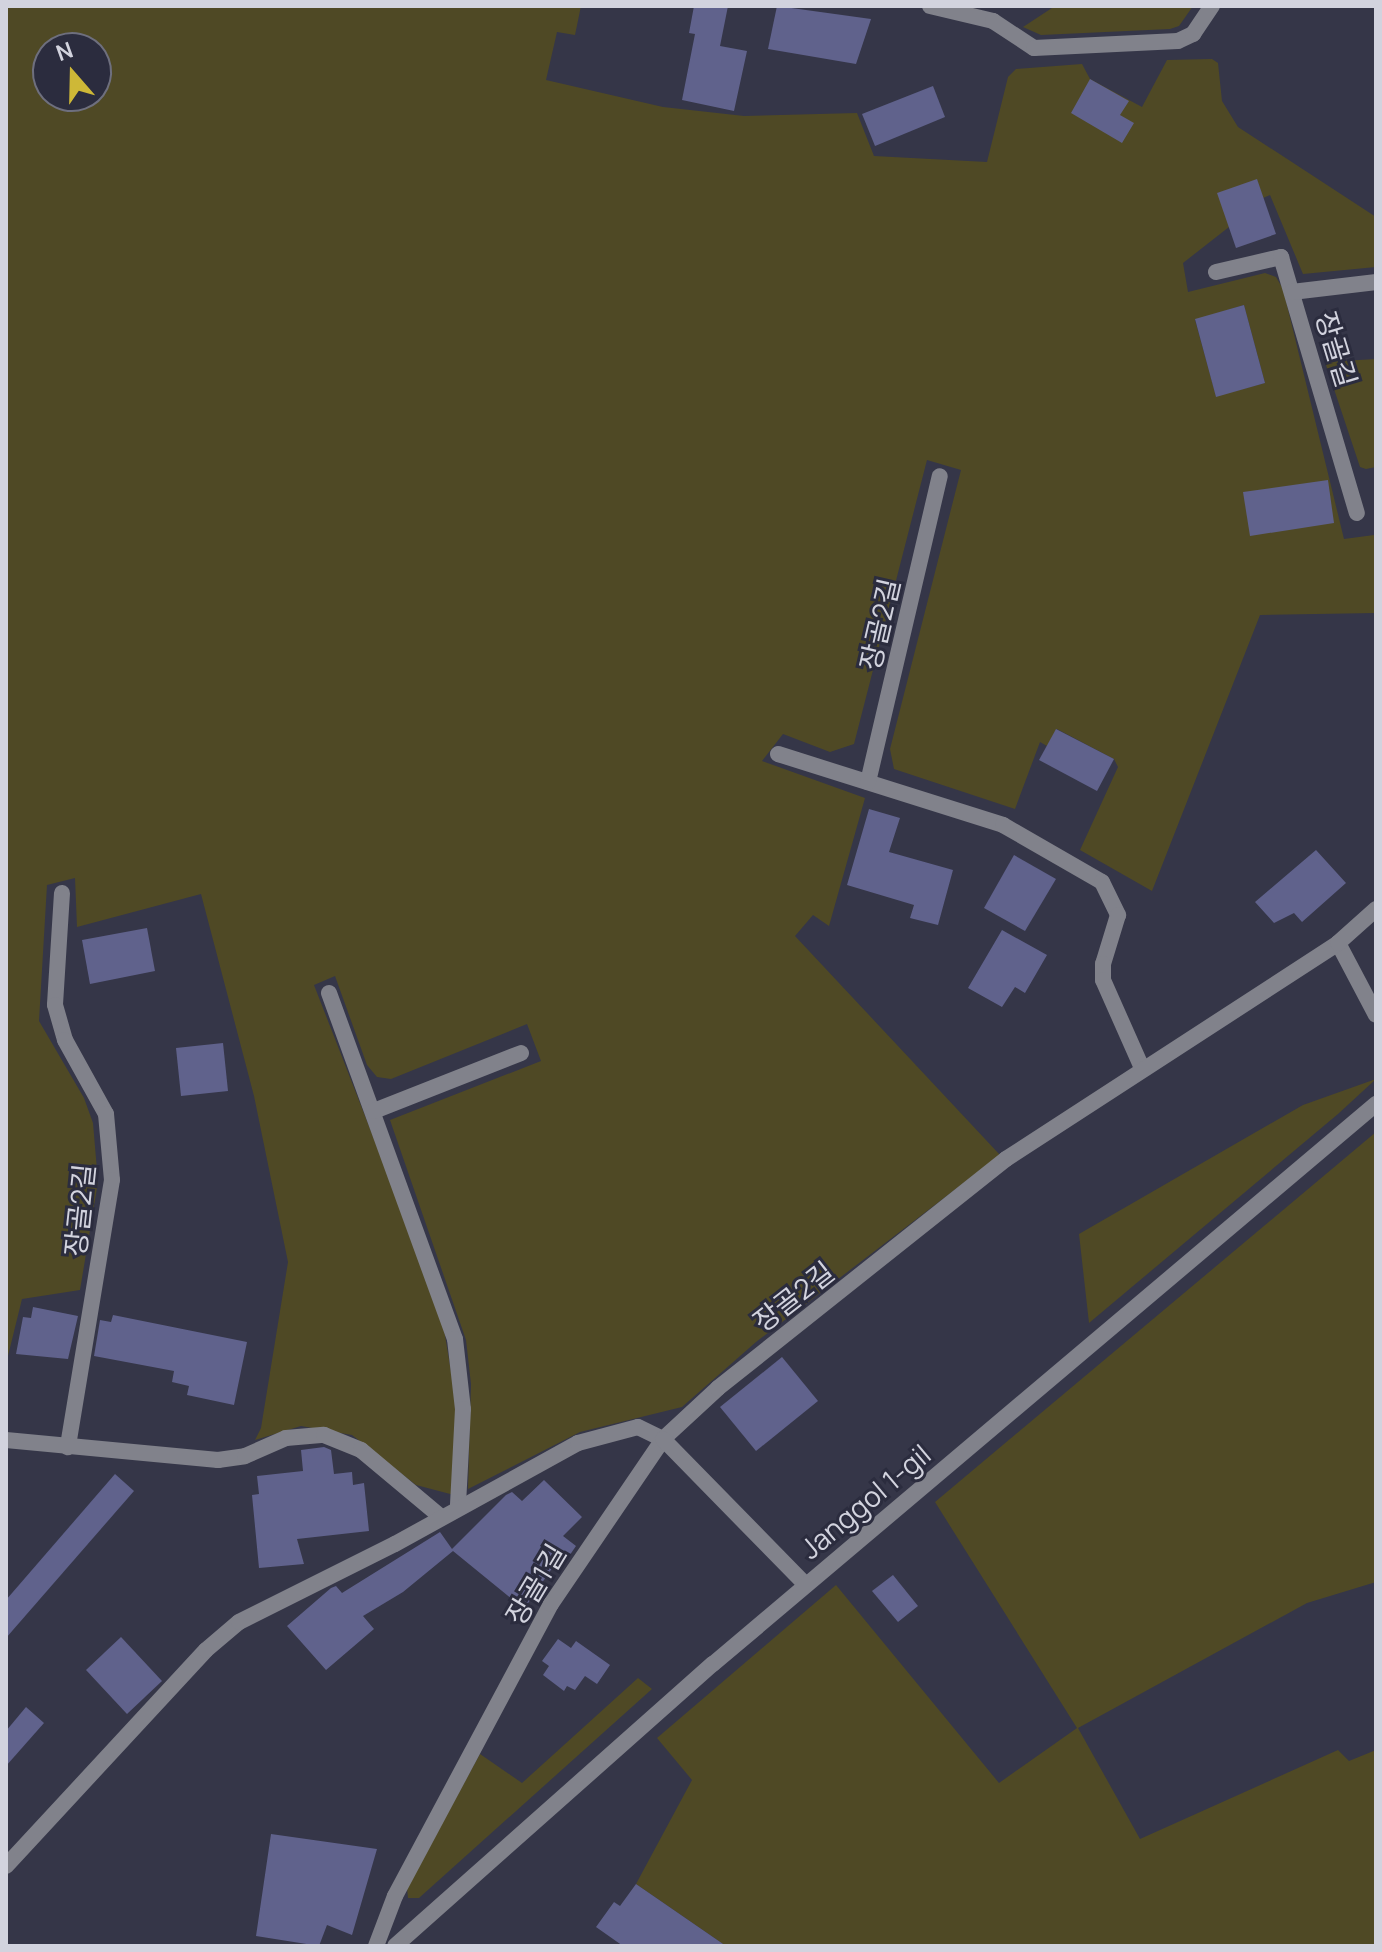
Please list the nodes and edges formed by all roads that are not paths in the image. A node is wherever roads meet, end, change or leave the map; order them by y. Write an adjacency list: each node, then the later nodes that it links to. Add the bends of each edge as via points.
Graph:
1 (930, 6): 2 (street, via 993,21 1034,48 1178,41 1193,34)
2 (1212, 6)
3 (1216, 272): 5 (street, 장골길, via 1281,257)
4 (1376, 282): 5 (street, 장골길)
5 (1292, 292): 7 (street, 장골길)
6 (940, 476): 9 (street, 장골2길)
7 (1357, 513)
8 (778, 754): 9 (street)
9 (868, 782): 16 (street, via 1003,825 1102,882 1118,915 1103,980)
10 (62, 893): 21 (street, 장골2길, via 55,1005 65,1040 106,1114 112,1180)
11 (1376, 909): 12 (street, 장골2길)
12 (1338, 943): 14 (street); 16 (street, 장골2길)
13 (329, 993): 18 (street)
14 (1376, 1015)
15 (521, 1053): 18 (street)
16 (1142, 1068): 19 (street, 장골2길, via 1006,1159 718,1388)
17 (1376, 1104): 24 (street, Janggol 1-gil)
18 (374, 1111): 22 (street, via 455,1339 463,1409)
19 (663, 1439): 22 (street, via 638,1427 614,1431 578,1443); 24 (street); 26 (street, 장골1길, via 551,1604 395,1896)
20 (6, 1440): 21 (street)
21 (68, 1447): 23 (street, via 218,1460 286,1438 324,1435 371,1457)
22 (458, 1506): 23 (street)
23 (440, 1516): 25 (street, via 239,1622 206,1650)
24 (806, 1585): 27 (street, Janggol 1-gil, via 521,1829)
25 (6, 1866)
26 (376, 1946)
27 (395, 1946)

